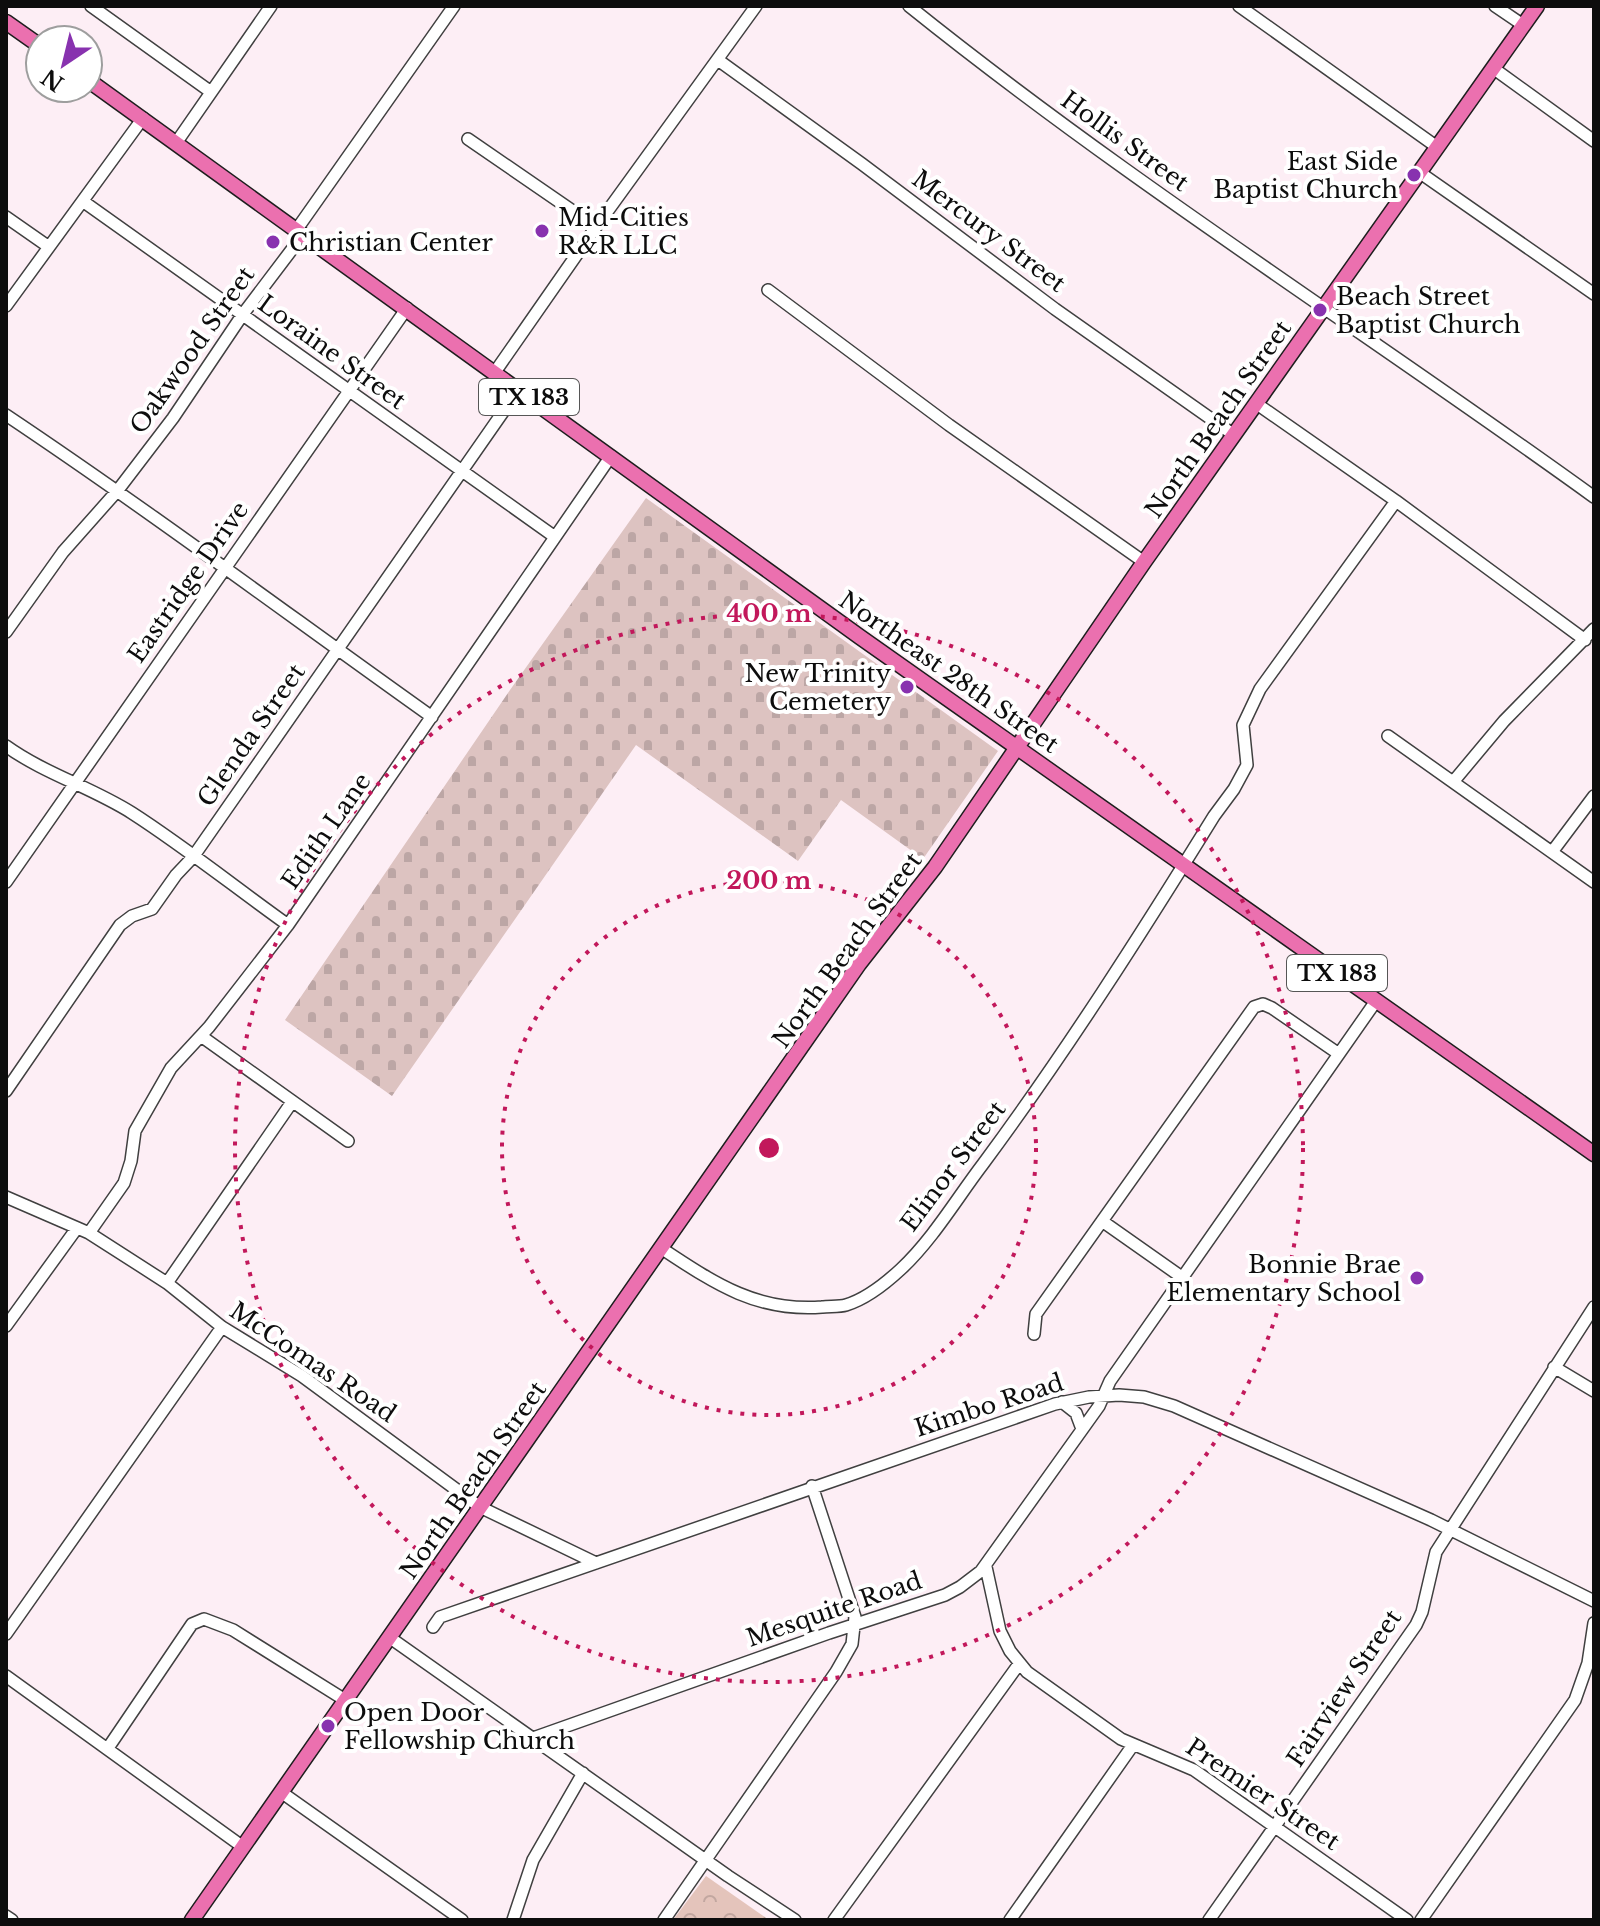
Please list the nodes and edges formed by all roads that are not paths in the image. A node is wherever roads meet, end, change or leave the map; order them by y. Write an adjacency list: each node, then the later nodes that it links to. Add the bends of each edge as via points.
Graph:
1 (91, 6): 15 (street)
2 (270, 6): 15 (street)
3 (454, 6): 25 (street, Oakwood Street)
4 (756, 6): 12 (street)
5 (909, 6): 31 (street, Hollis Street)
6 (1239, 6): 20 (street)
7 (1495, 6): 10 (street)
8 (1537, 6): 10 (main road, North Beach Street)
9 (6, 22): 11 (main road)
10 (1523, 25): 13 (main road, North Beach Street)
11 (24, 35)
12 (718, 60): 24 (street); 38 (street, Mercury Street)
13 (1493, 68): 18 (street); 20 (main road, North Beach Street)
14 (104, 91): 16 (main road, Northeast 28th Street / TX 183)
15 (211, 92): 19 (street)
16 (143, 118): 19 (main road, Northeast 28th Street / TX 183); 22 (street)
17 (468, 139): 24 (street)
18 (1594, 141)
19 (176, 143): 25 (main road, Northeast 28th Street / TX 183)
20 (1437, 147): 21 (main road, North Beach Street)
21 (1419, 172): 28 (street); 31 (main road, North Beach Street)
22 (84, 202): 26 (street); 32 (street, Loraine Street)
23 (6, 217): 26 (street)
24 (596, 227): 33 (street)
25 (297, 229): 30 (main road, Northeast 28th Street / TX 183); 32 (street, Oakwood Street, via 296,244)
26 (49, 247): 29 (street)
27 (768, 290): 45 (street)
28 (1594, 294)
29 (6, 306)
30 (407, 308): 33 (main road, Northeast 28th Street / TX 183); 35 (street, Eastridge Drive)
31 (1322, 309): 36 (main road, North Beach Street); 42 (street, Hollis Street)
32 (243, 314): 35 (street, Loraine Street); 41 (street, Oakwood Street)
33 (495, 372): 34 (main road, Northeast 28th Street / TX 183)
34 (519, 389): 39 (main road, Northeast 28th Street / TX 183); 40 (street, Glenda Street)
35 (349, 393): 40 (street, Loraine Street); 46 (street, Eastridge Drive)
36 (1257, 404): 38 (main road, North Beach Street); 43 (street)
37 (6, 415): 41 (street)
38 (1234, 435): 45 (main road, North Beach Street)
39 (611, 456): 44 (street, Edith Lane); 54 (main road, Northeast 28th Street / TX 183)
40 (460, 471): 44 (street, Loraine Street); 50 (street, Glenda Street)
41 (118, 490): 46 (street); 48 (street, Oakwood Street, via 63,552)
42 (1594, 497)
43 (1396, 501): 49 (street); 60 (street, Elinor Street, via 1260,689 1243,725 1247,765)
44 (555, 537): 51 (street, Edith Lane)
45 (1144, 562): 54 (main road, North Beach Street)
46 (224, 568): 50 (street); 56 (street, Eastridge Drive)
47 (1594, 629): 49 (street)
48 (6, 632)
49 (1585, 640): 55 (street, via 1495,730)
50 (337, 650): 51 (street); 59 (street, Glenda Street)
51 (432, 717): 63 (street, Edith Lane)
52 (1388, 736): 55 (street)
53 (6, 746): 56 (street)
54 (1018, 748): 60 (main road, Northeast 28th Street / TX 183); 74 (main road, North Beach Street)
55 (1453, 782): 58 (street)
56 (74, 785): 59 (street, via 132,813); 61 (street, Eastridge Drive)
57 (1594, 796): 58 (street)
58 (1552, 852): 62 (street)
59 (193, 857): 63 (street); 67 (street, Glenda Street, via 152,909 120,925)
60 (1184, 865): 64 (main road, Northeast 28th Street / TX 183); 74 (street, Elinor Street, via 1013,1124 923,1243 872,1293 846,1305 804,1308 753,1301)
61 (6, 882)
62 (1594, 882)
63 (288, 925): 65 (street, Edith Lane)
64 (1376, 1001): 66 (street, Mesquite Road); 70 (main road, Northeast 28th Street / TX 183)
65 (201, 1036): 68 (street); 73 (street, Edith Lane, via 171,1068 146,1109 135,1131 124,1183)
66 (1339, 1054): 72 (street, via 1272,1008 1254,1007); 75 (street, Mesquite Road)
67 (6, 1091)
68 (292, 1102): 69 (street); 76 (street)
69 (348, 1141)
70 (1594, 1154)
71 (6, 1197): 73 (street, McComas Road)
72 (1102, 1221): 75 (street); 80 (street, via 1036,1314)
73 (83, 1230): 76 (street, McComas Road); 78 (street, Edith Lane)
74 (661, 1248): 87 (main road, North Beach Street)
75 (1183, 1278): 83 (street, Mesquite Road)
76 (167, 1283): 79 (street, McComas Road)
77 (1594, 1307): 81 (street, Fairview Street)
78 (6, 1326)
79 (222, 1327): 87 (street, McComas Road, via 302,1376); 95 (street)
80 (1034, 1334)
81 (1554, 1367): 82 (street); 88 (street, Fairview Street)
82 (1594, 1391)
83 (1103, 1396): 84 (street, Kimbo Road); 85 (street, Mesquite Road); 88 (street, Kimbo Road, via 1144,1397 1174,1406)
84 (1062, 1402): 85 (street, via 1076,1413); 86 (street, Kimbo Road)
85 (1082, 1429): 90 (street, Mesquite Road)
86 (812, 1486): 89 (street, Kimbo Road); 93 (street)
87 (480, 1507): 89 (street, McComas Road); 96 (main road, North Beach Street)
88 (1449, 1530): 91 (street, Kimbo Road); 105 (street, Fairview Street, via 1436,1552 1416,1625)
89 (596, 1563): 94 (street, Kimbo Road, via 440,1617)
90 (986, 1567): 93 (street, Mesquite Road, via 953,1592); 97 (street, Premier Street, via 1000,1631)
91 (1594, 1601)
92 (1594, 1623): 119 (street, via 1575,1700)
93 (855, 1624): 100 (street, Mesquite Road); 107 (street, via 842,1664)
94 (433, 1627)
95 (6, 1634)
96 (389, 1637): 99 (main road, North Beach Street); 100 (street)
97 (1019, 1664): 101 (street, Premier Street); 115 (street)
98 (6, 1676): 102 (street)
99 (345, 1700): 102 (street, via 233,1630 204,1619 192,1624); 104 (main road, North Beach Street)
100 (533, 1738): 103 (street)
101 (1133, 1745): 105 (street, Premier Street, via 1194,1770); 116 (street)
102 (108, 1748): 106 (street)
103 (583, 1773): 107 (street); 112 (street, via 533,1860)
104 (281, 1792): 106 (main road, North Beach Street); 111 (street)
105 (1276, 1826): 117 (street, Fairview Street); 118 (street, Premier Street)
106 (243, 1847): 110 (main road, North Beach Street)
107 (705, 1859): 113 (street); 114 (street)
108 (6, 1916): 109 (street)
109 (12, 1920)
110 (192, 1920)
111 (462, 1920)
112 (513, 1920)
113 (664, 1920)
114 (795, 1920)
115 (834, 1920)
116 (1010, 1920)
117 (1209, 1920)
118 (1407, 1920)
119 (1421, 1920)

